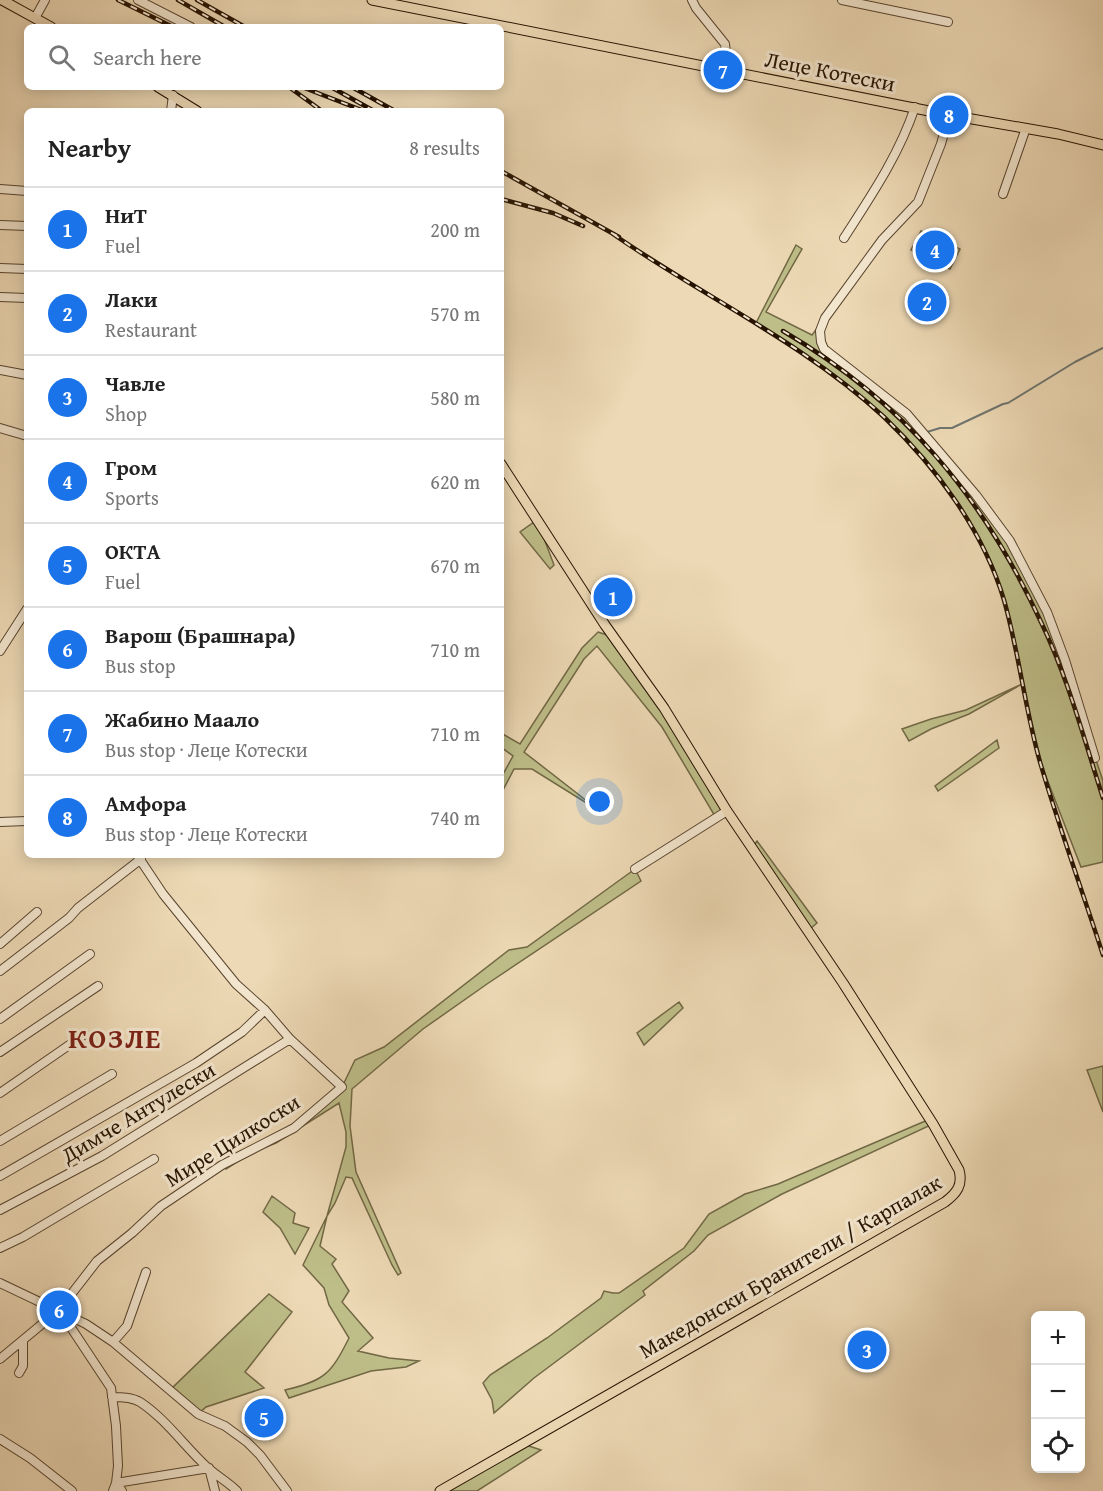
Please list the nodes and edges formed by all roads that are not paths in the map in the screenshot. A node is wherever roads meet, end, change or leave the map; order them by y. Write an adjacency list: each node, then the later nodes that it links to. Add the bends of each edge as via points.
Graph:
1 (2, 0): 8 (main road)
2 (45, 0): 8 (street)
3 (138, 0): 11 (street)
4 (372, 0): 7 (main road, Леце Котески)
5 (692, 0): 14 (street, via 726,44)
6 (842, 0): 9 (street)
7 (393, 2): 12 (main road, Леце Котески)
8 (35, 18): 10 (main road)
9 (948, 21)
10 (46, 24)
11 (185, 24)
12 (500, 24)
13 (504, 25): 14 (main road, Леце Котески)
14 (723, 70): 17 (main road, Леце Котески)
15 (164, 90): 16 (main road)
16 (173, 95): 18 (street); 19 (main road)
17 (915, 107): 20 (main road, Леце Котески); 28 (street, via 893,160)
18 (171, 108)
19 (192, 108)
20 (949, 115): 21 (main road, Леце Котески); 40 (street, via 918,202 882,240 825,318 821,342 824,349 907,414 1010,540 1047,612)
21 (1026, 128): 22 (main road, Леце Котески); 25 (street)
22 (1103, 145)
23 (0, 189): 24 (street)
24 (24, 191)
25 (1003, 194)
26 (0, 225): 27 (street)
27 (24, 226)
28 (844, 238)
29 (0, 268): 30 (street)
30 (24, 269)
31 (0, 297): 32 (street)
32 (24, 298)
33 (0, 370): 34 (street)
34 (24, 374)
35 (0, 428): 36 (street)
36 (24, 435)
37 (504, 469): 41 (main road, Македонски Бранители / Карпалак, via 664,708)
38 (24, 614): 39 (street)
39 (0, 651)
40 (1095, 758)
41 (727, 811): 46 (street); 80 (main road, Македонски Бранители / Карпалак, via 933,1124 959,1170 958,1190 945,1202)
42 (24, 820): 43 (street)
43 (0, 822)
44 (138, 858): 50 (street)
45 (140, 858): 52 (street, Мире Цилкоски, via 163,894 236,984)
46 (635, 869)
47 (37, 912): 48 (street)
48 (0, 944)
49 (90, 954): 53 (street)
50 (0, 971)
51 (98, 986): 56 (street)
52 (265, 1010): 55 (street, Мире Цилкоски); 61 (street, Димче Антулески, via 242,1032 196,1063)
53 (0, 1019)
54 (85, 1034): 58 (street)
55 (290, 1039): 62 (street, Димче Антулески, via 102,1156); 66 (street, Мире Цилкоски, via 342,1087 294,1128 222,1165 161,1206 97,1261)
56 (0, 1052)
57 (112, 1074): 59 (street, Димче Антулески)
58 (0, 1093)
59 (0, 1141)
60 (154, 1159): 63 (street)
61 (0, 1176)
62 (0, 1210)
63 (0, 1248)
64 (146, 1272): 68 (street, via 128,1326)
65 (0, 1283): 66 (street)
66 (59, 1310): 67 (street, Мире Цилкоски); 68 (street); 71 (street, via 102,1373)
67 (23, 1341): 69 (street, Мире Цилкоски); 70 (street, via 23,1366)
68 (113, 1342): 79 (street, via 198,1414 247,1442)
69 (0, 1359)
70 (19, 1373)
71 (112, 1397): 73 (street, via 139,1402); 74 (street, via 116,1426)
72 (0, 1438): 75 (street)
73 (208, 1468): 74 (street); 77 (street); 78 (street)
74 (115, 1487): 76 (street)
75 (72, 1491)
76 (122, 1491)
77 (215, 1491)
78 (237, 1491)
79 (287, 1491)
80 (440, 1491)

